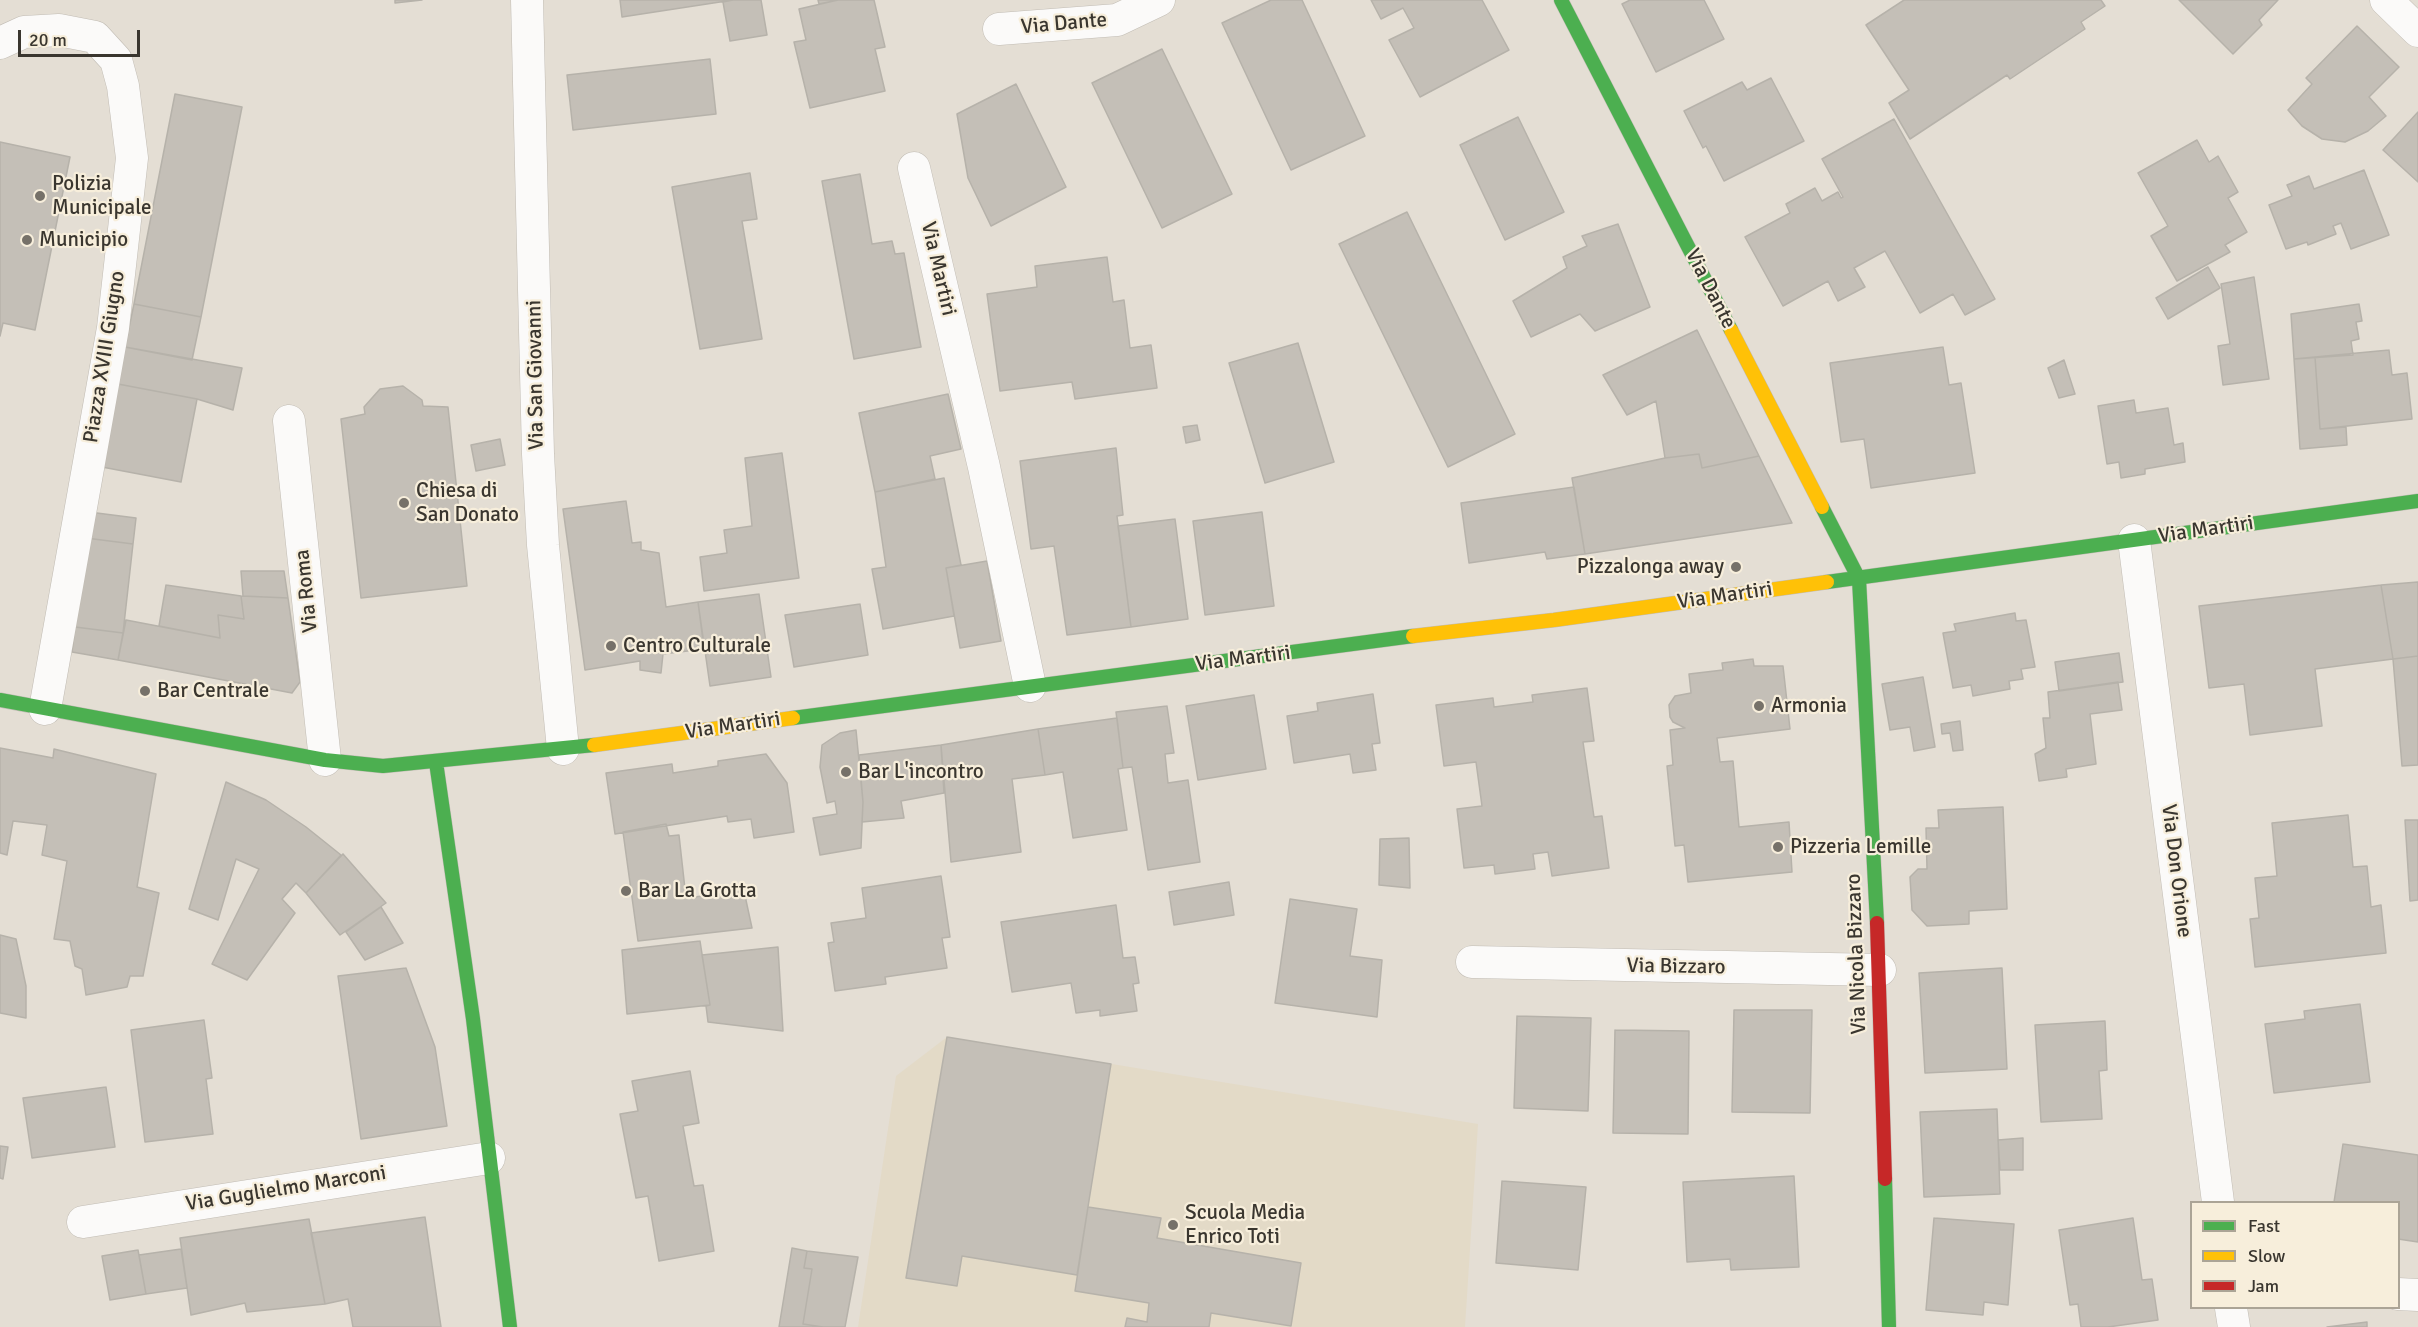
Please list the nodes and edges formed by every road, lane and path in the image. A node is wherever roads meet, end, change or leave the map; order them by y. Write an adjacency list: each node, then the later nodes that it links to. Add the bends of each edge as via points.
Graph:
1 (527, 0): 16 (street, Via San Giovanni, via 538,454)
2 (1159, 0): 5 (street, Via Dante, via 1117,20)
3 (1562, 0): 12 (street, Via Dante)
4 (2386, 0): 6 (street)
5 (999, 29)
6 (2418, 32)
7 (0, 43): 15 (street, Piazza XVIII Giugno, via 24,32 59,30 94,37 116,60 132,158 112,328)
8 (914, 168): 13 (street, Via Martiri)
9 (289, 422): 17 (street, Via Roma)
10 (2418, 501): 11 (street, Via Martiri)
11 (2133, 540): 12 (street, Via Martiri); 22 (street, Via Don Orione)
12 (1859, 579): 13 (street, Via Martiri); 20 (street, Via Nicola Bizzaro)
13 (1030, 686): 16 (street, Via Martiri)
14 (0, 700): 15 (street)
15 (45, 709): 17 (street)
16 (563, 749): 18 (street, Via Martiri)
17 (325, 760): 18 (street, via 383,766)
18 (436, 762): 21 (street)
19 (1472, 962): 20 (street, Via Bizzaro)
20 (1880, 970): 28 (street, Via Nicola Bizzaro)
21 (489, 1158): 23 (street, Via Guglielmo Marconi); 27 (street)
22 (2218, 1201)
23 (83, 1222)
24 (2400, 1294): 25 (street)
25 (2418, 1295)
26 (2231, 1309): 29 (street)
27 (510, 1327)
28 (1889, 1327)
29 (2234, 1327)

